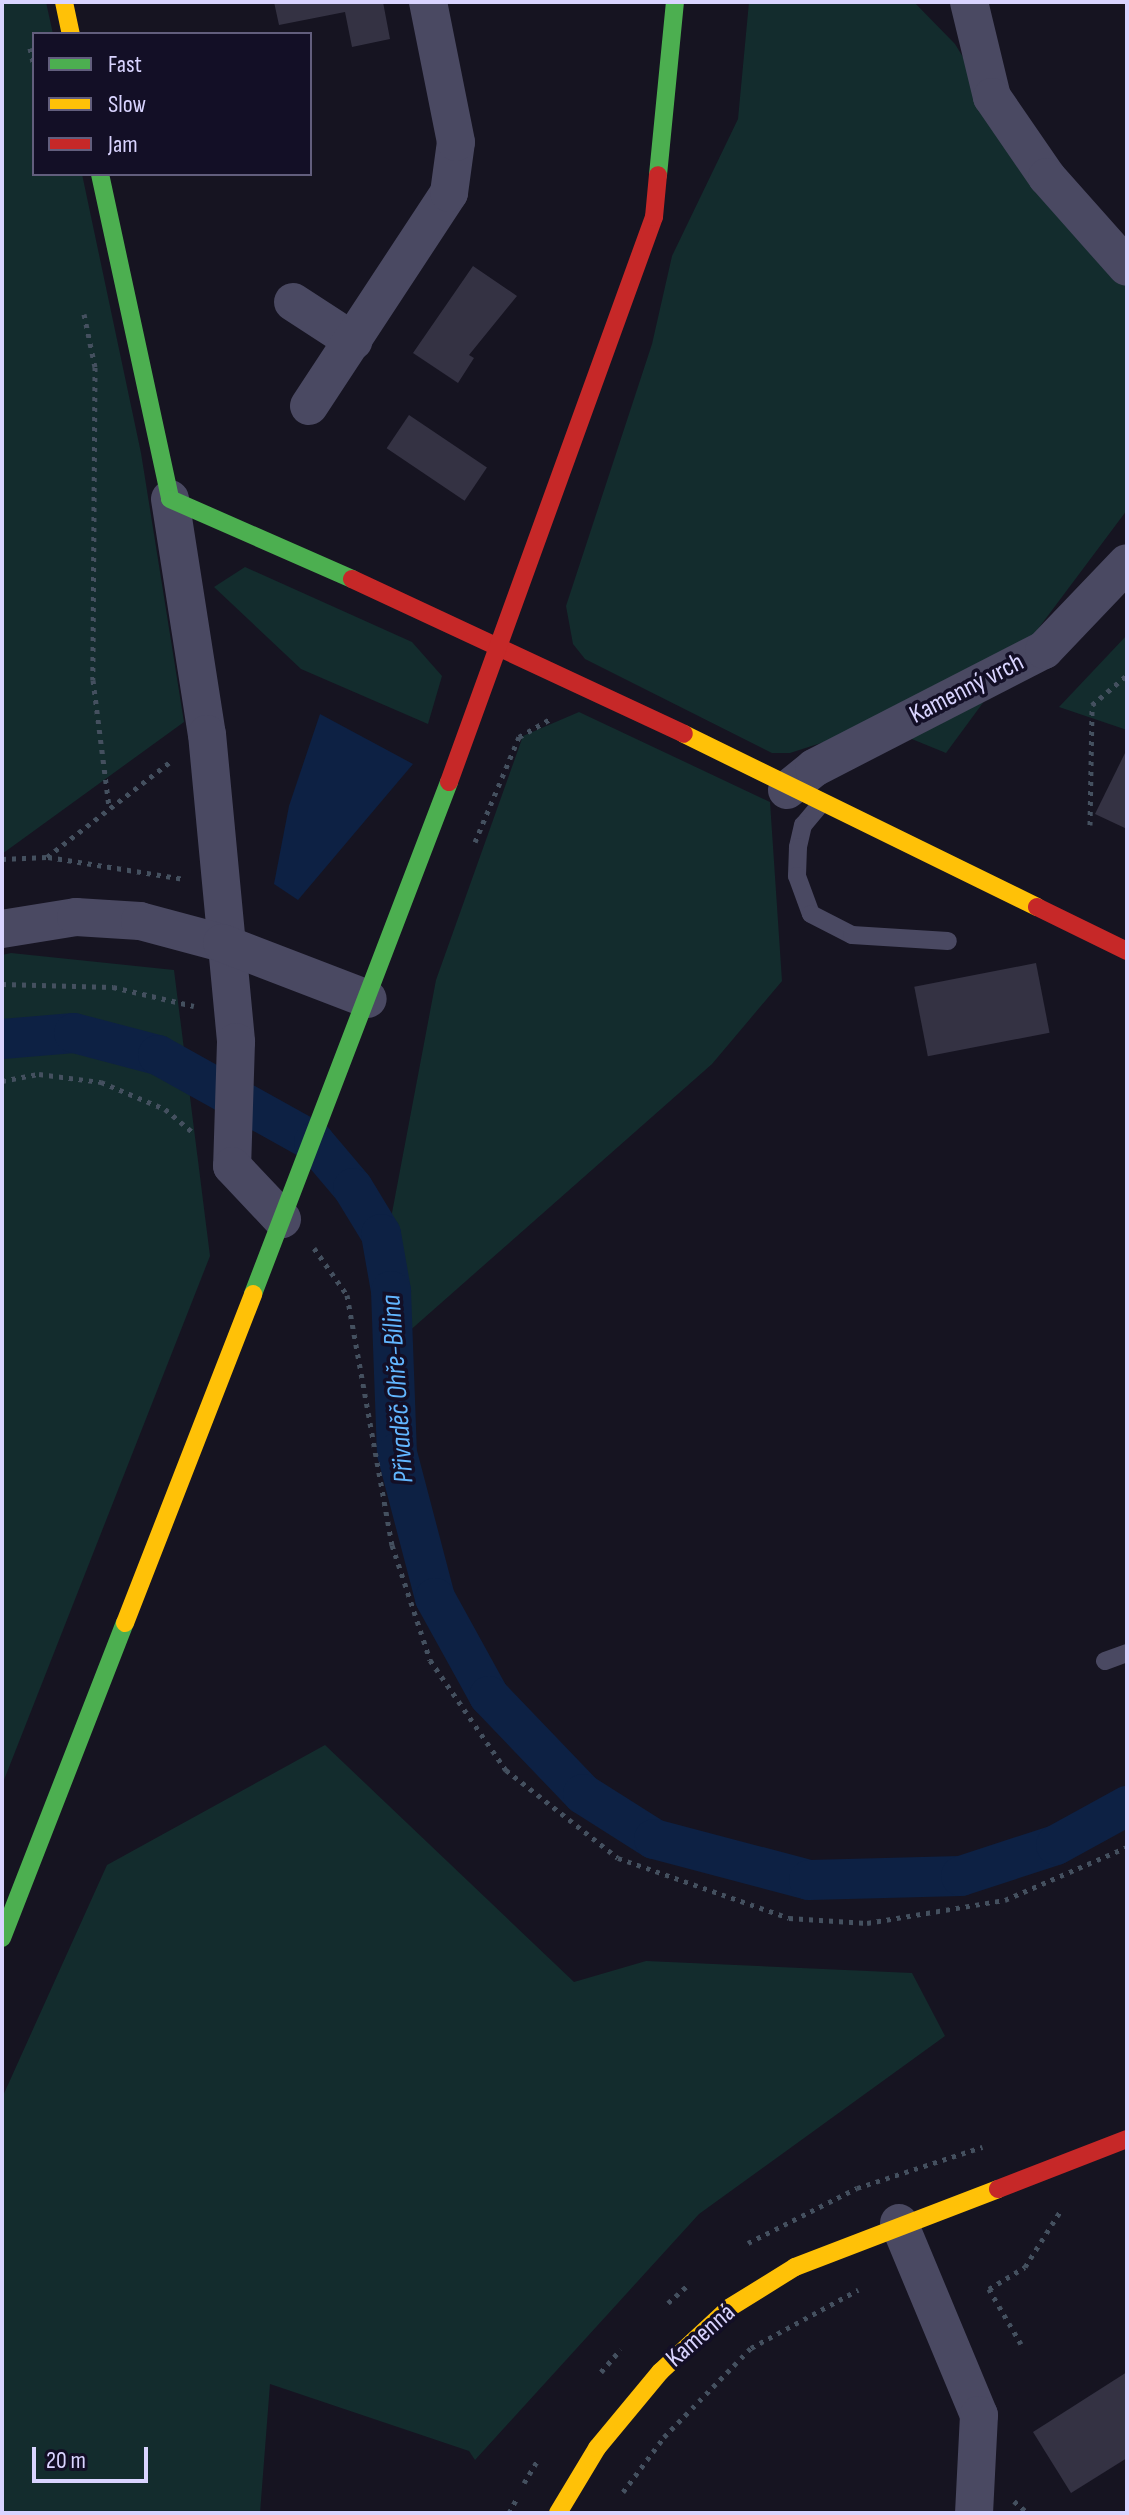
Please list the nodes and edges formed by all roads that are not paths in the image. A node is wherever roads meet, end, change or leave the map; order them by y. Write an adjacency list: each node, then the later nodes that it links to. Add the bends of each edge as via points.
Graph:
1 (64, 2): 5 (street)
2 (428, 2): 9 (street, via 455,167 437,217)
3 (675, 2): 13 (street, via 654,217)
4 (969, 2): 7 (street, via 992,97 1047,177)
5 (71, 32)
6 (100, 176): 11 (street)
7 (1127, 267)
8 (293, 302): 9 (street)
9 (353, 341): 10 (street)
10 (309, 406)
11 (170, 499): 13 (street); 17 (street, via 207,734)
12 (1127, 563): 14 (street, Kamenný vrch, via 1044,650 814,768)
13 (503, 645): 14 (street); 19 (street)
14 (804, 797): 16 (lane, via 797,876 811,914 852,935); 18 (street)
15 (2, 929): 17 (street, via 108,918)
16 (948, 941)
17 (222, 943): 19 (street); 20 (street, via 236,1042 232,1166)
18 (1127, 951)
19 (368, 999): 20 (street)
20 (282, 1219): 23 (street)
21 (1127, 1653): 22 (lane)
22 (1105, 1661)
23 (14, 1870): 24 (street)
24 (2, 1938)
25 (1127, 2139): 26 (street, Kamenná)
26 (899, 2223): 27 (street, Kamenná, via 795,2267 729,2308 660,2372 597,2448); 28 (street, via 979,2415)
27 (558, 2513)
28 (974, 2513)

